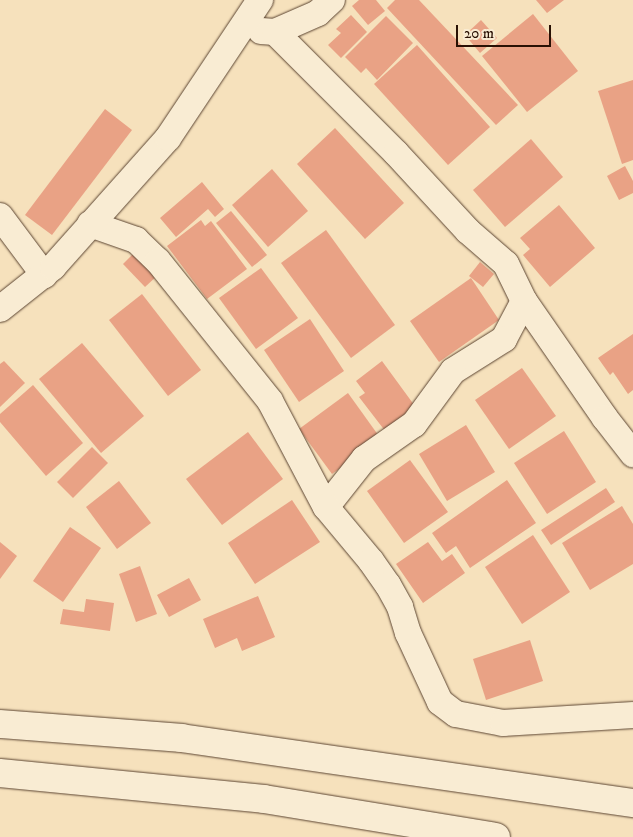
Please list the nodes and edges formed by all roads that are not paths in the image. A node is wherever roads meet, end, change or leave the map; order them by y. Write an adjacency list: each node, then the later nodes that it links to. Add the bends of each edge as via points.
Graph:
1 (260, 0): 3 (street)
2 (332, 0): 4 (street, via 318,13)
3 (240, 29): 4 (street); 6 (street, via 168,138)
4 (276, 32): 8 (street, via 468,231 506,264)
5 (0, 216): 7 (street)
6 (90, 224): 7 (street); 11 (street, via 136,240 158,261 270,401)
7 (44, 275): 9 (street)
8 (524, 301): 10 (street); 11 (street, via 504,339 453,371 414,424 364,459)
9 (0, 309)
10 (633, 454)
11 (326, 507): 12 (street, via 388,585 440,702 456,714 503,723)
12 (633, 715)
13 (0, 724): 15 (main road, via 182,738)
14 (0, 773): 16 (main road, via 264,800)
15 (633, 803)
16 (496, 837)

